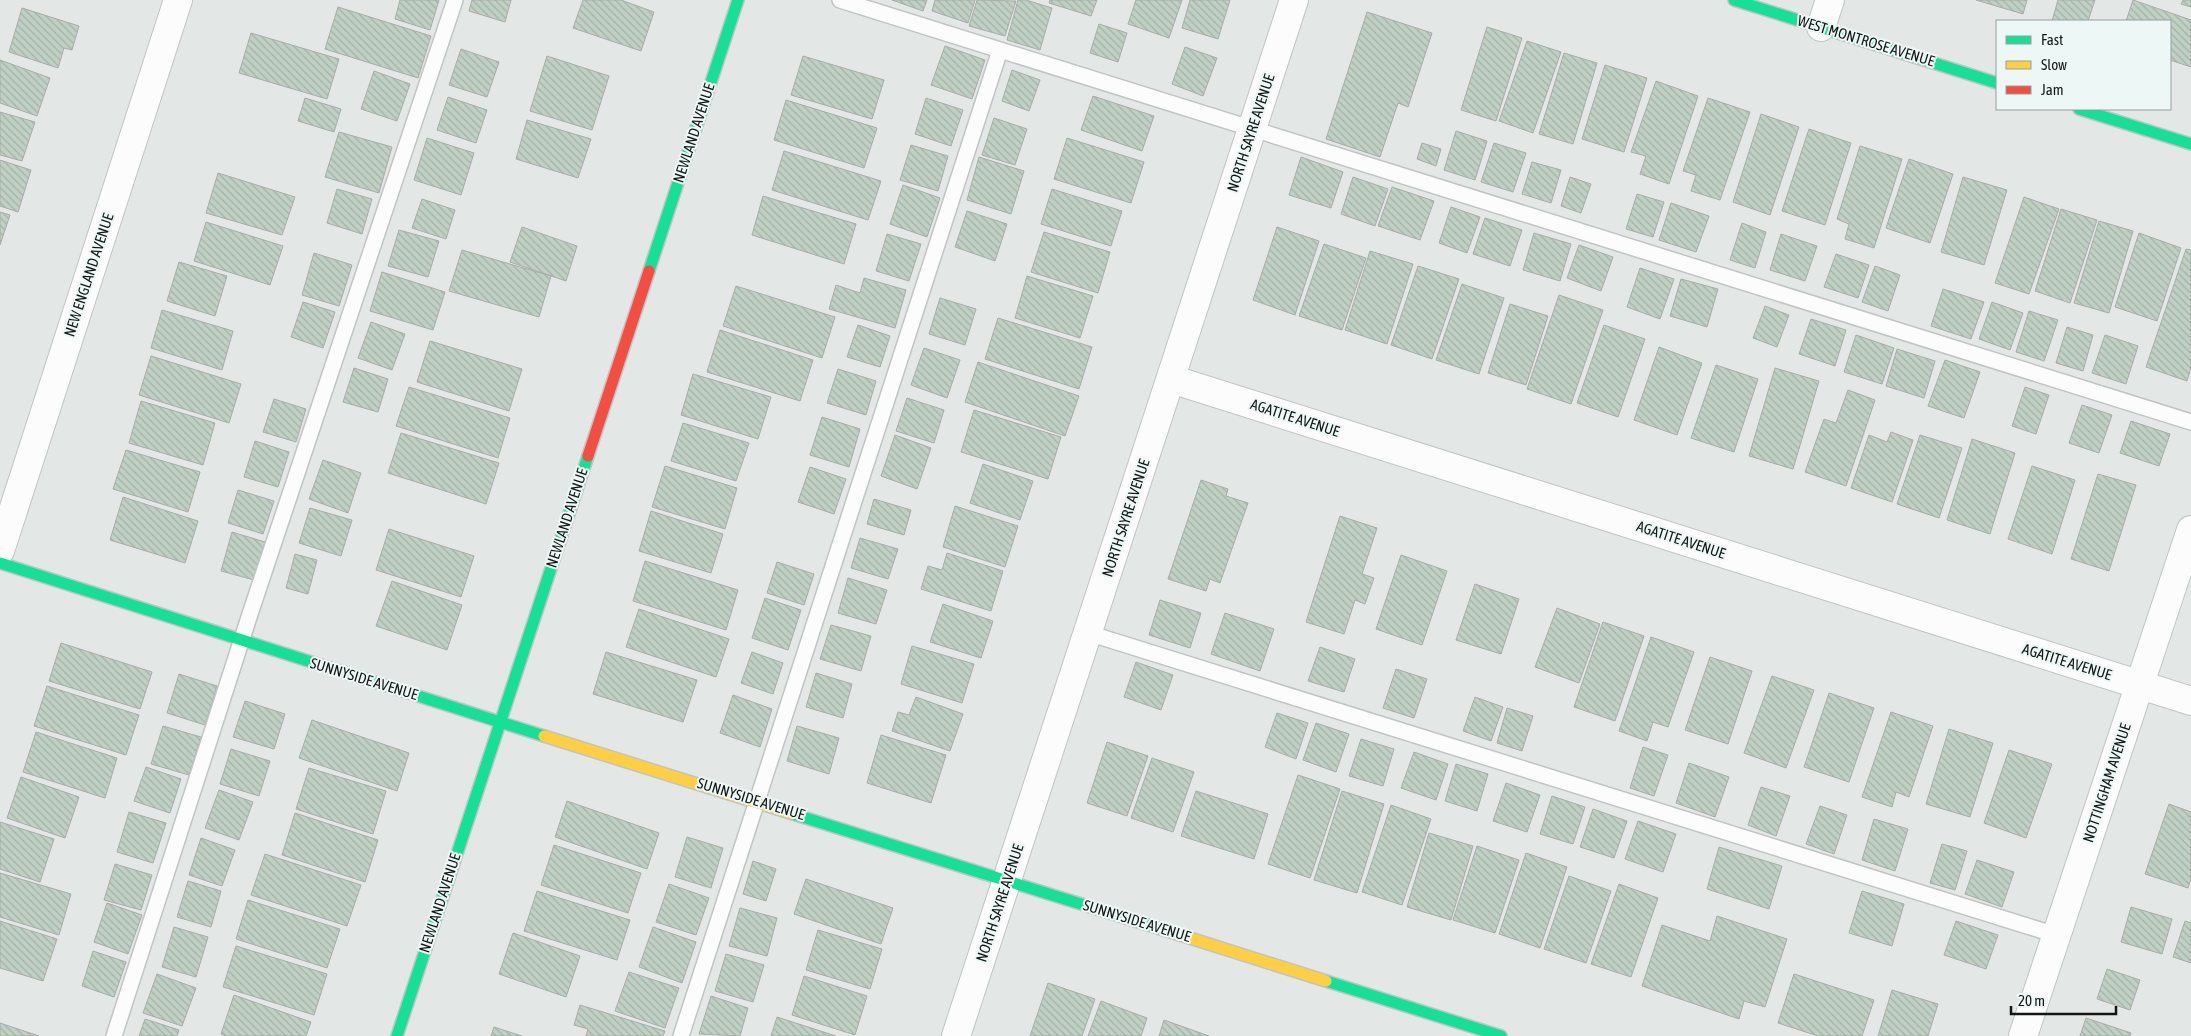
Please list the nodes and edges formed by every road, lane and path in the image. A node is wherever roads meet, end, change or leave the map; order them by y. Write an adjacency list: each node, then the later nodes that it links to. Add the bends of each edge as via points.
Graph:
1 (178, 0): 17 (street, NEW ENGLAND AVENUE)
2 (455, 0): 20 (lane)
3 (738, 0): 23 (street, NEWLAND AVENUE)
4 (840, 0): 9 (lane)
5 (1294, 0): 12 (street, NORTH SAYRE AVENUE)
6 (1734, 0): 8 (street, WEST MONTROSE AVENUE)
7 (1830, 0): 8 (street)
8 (1821, 27): 10 (street, WEST MONTROSE AVENUE)
9 (1000, 50): 12 (lane); 24 (lane)
10 (1996, 83)
11 (2082, 110): 13 (street)
12 (1252, 128): 14 (street, NORTH SAYRE AVENUE); 15 (lane)
13 (2191, 144)
14 (1171, 379): 19 (street, NORTH SAYRE AVENUE); 21 (street, AGATITE AVENUE)
15 (2191, 422)
16 (2191, 530): 21 (street, NOTTINGHAM AVENUE)
17 (0, 551)
18 (0, 563): 20 (street, SUNNYSIDE AVENUE)
19 (1088, 633): 25 (street, NORTH SAYRE AVENUE); 26 (lane)
20 (241, 641): 23 (street, SUNNYSIDE AVENUE); 27 (lane)
21 (2140, 684): 22 (street, AGATITE AVENUE); 26 (street, NOTTINGHAM AVENUE)
22 (2191, 701)
23 (500, 720): 24 (street, SUNNYSIDE AVENUE); 28 (street, NEWLAND AVENUE)
24 (757, 801): 25 (street, SUNNYSIDE AVENUE); 29 (lane)
25 (1007, 880): 30 (street, NORTH SAYRE AVENUE); 31 (street, SUNNYSIDE AVENUE)
26 (2056, 935): 32 (street, NOTTINGHAM AVENUE)
27 (114, 1036)
28 (397, 1036)
29 (682, 1036)
30 (956, 1036)
31 (1501, 1036)
32 (2023, 1036)

